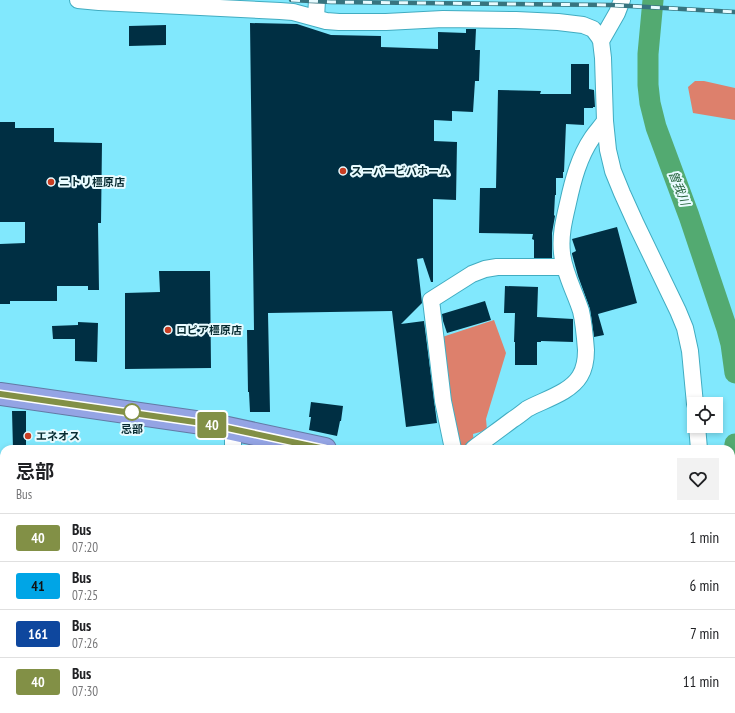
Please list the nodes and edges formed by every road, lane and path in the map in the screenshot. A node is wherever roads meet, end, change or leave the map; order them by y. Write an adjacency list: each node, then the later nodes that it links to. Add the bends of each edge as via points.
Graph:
1 (78, 0): 4 (street, via 294,12)
2 (317, 0): 4 (street)
3 (622, 0): 5 (street, via 618,13)
4 (316, 18): 5 (street, via 339,22 443,19 558,22 583,25 592,29)
5 (601, 41): 6 (street)
6 (605, 121): 7 (street, via 582,154 575,174 562,228 561,243); 9 (street, via 608,150 622,193 685,328)
7 (565, 267): 13 (street, via 485,269 472,274 432,300 444,401); 14 (street, via 584,324 586,358 580,377 561,393 525,410)
8 (0, 394): 11 (highway, via 209,424)
9 (694, 397)
10 (698, 433): 15 (street)
11 (233, 439): 12 (highway)
12 (288, 445)
13 (452, 445)
14 (478, 445)
15 (699, 445)

